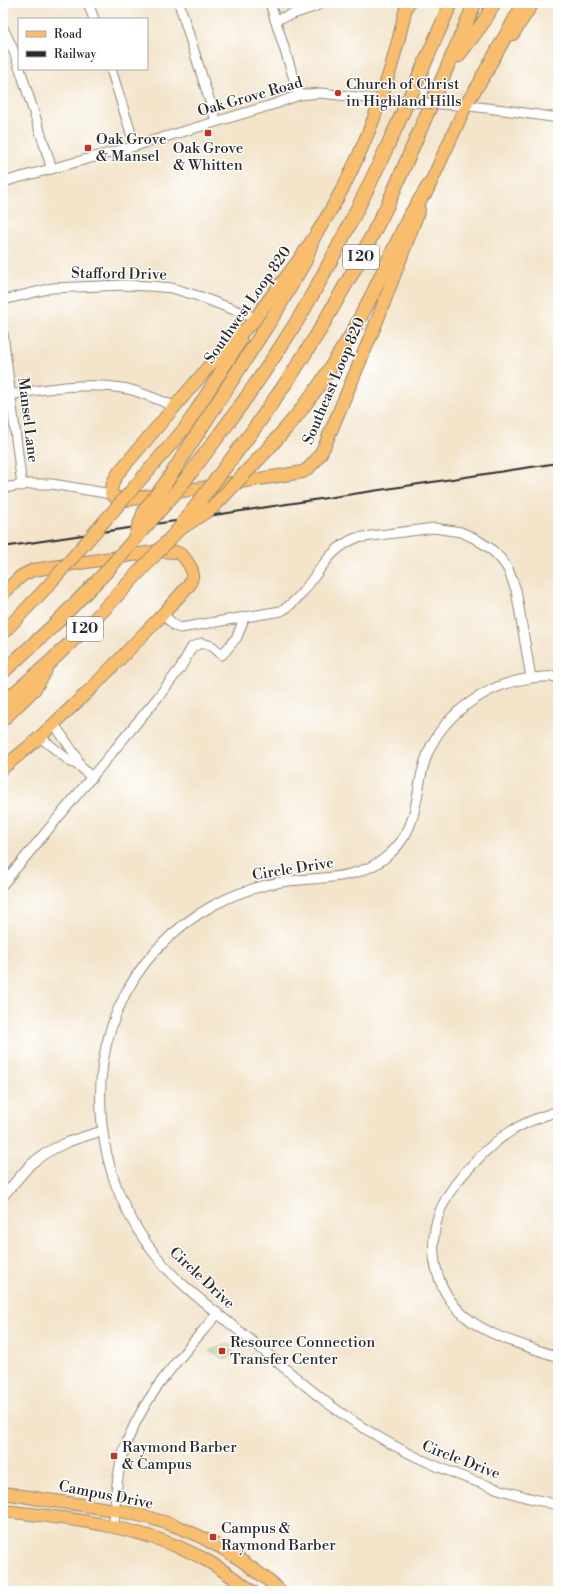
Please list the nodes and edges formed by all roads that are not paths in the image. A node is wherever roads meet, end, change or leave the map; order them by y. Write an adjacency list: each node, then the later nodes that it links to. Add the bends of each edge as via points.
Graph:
1 (88, 3): 12 (street)
2 (179, 3): 25 (street)
3 (270, 3): 13 (street)
4 (321, 3): 13 (street)
5 (442, 3): 14 (highway)
6 (451, 3): 14 (highway, I 20)
7 (475, 3): 19 (highway, I 20)
8 (494, 3): 19 (highway, via 485,20)
9 (524, 3): 20 (highway)
10 (533, 3): 20 (main road, Southeast Loop 820)
11 (407, 4): 22 (main road, Southwest Loop 820)
12 (94, 18)
13 (275, 20): 21 (street)
14 (441, 26): 40 (highway, I 20, bridge, via 372,177 334,252 286,337 231,419 180,488)
15 (3, 28): 16 (street)
16 (18, 64)
17 (20, 70): 27 (street)
18 (111, 70): 26 (street)
19 (446, 72): 39 (highway, I 20, bridge, via 388,204 358,263 296,368)
20 (482, 78): 23 (main road, Southeast Loop 820)
21 (299, 95): 22 (street, Oak Grove Road, via 320,93); 25 (street, Oak Grove Road)
22 (382, 100): 23 (street, Oak Grove Road, bridge); 30 (main road, Southwest Loop 820, via 345,183)
23 (461, 106): 24 (street, Oak Grove Road); 29 (main road, Southeast Loop 820)
24 (558, 118)
25 (216, 121): 26 (street, Oak Grove Road)
26 (135, 146): 27 (street, Oak Grove Road)
27 (52, 169): 28 (street, Oak Grove Road)
28 (3, 182)
29 (429, 185): 38 (main road, Southeast Loop 820, via 377,321 325,445 308,469 303,472 126,500); 39 (highway, bridge, via 409,217 351,335 321,383 294,419 213,507)
30 (312, 242): 32 (main road, Southwest Loop 820); 40 (highway, bridge, via 305,261 277,310 146,510)
31 (3, 300): 32 (street, Stafford Drive, via 52,288 149,286 172,288)
32 (256, 318): 35 (main road); 44 (main road, Southwest Loop 820, bridge, via 185,428 47,587)
33 (3, 334): 34 (street, Mansel Lane)
34 (7, 395): 35 (street, via 82,385 129,390); 36 (street, Mansel Lane)
35 (174, 406): 38 (main road, via 119,472 113,482)
36 (22, 486): 37 (street); 38 (street, via 58,485)
37 (3, 488)
38 (111, 494)
39 (178, 530): 45 (highway, I 20, bridge, via 95,619)
40 (132, 544): 46 (highway, I 20, bridge, via 54,625)
41 (3, 594): 42 (main road, via 22,576 33,570 159,551 176,552 188,563 192,577 190,584)
42 (164, 614): 43 (street, via 180,628); 51 (main road)
43 (244, 618): 48 (street, via 281,611 288,607 332,554 346,542 356,538 434,528 448,529 461,532 490,548 508,569 516,590); 55 (street, via 237,637 222,655 212,646 202,643 192,647 181,667 159,696)
44 (3, 633)
45 (48, 664): 49 (highway, I 20); 50 (highway, via 35,688)
46 (3, 672)
47 (558, 676): 48 (street, Circle Drive)
48 (531, 678): 58 (street, Circle Drive, via 493,689 474,699 446,724 424,763 415,815 410,827 396,848 384,859 348,874 281,882 237,894 186,923 158,948 124,995 110,1029 102,1070)
49 (3, 702)
50 (3, 719)
51 (54, 724): 52 (main road); 53 (street)
52 (40, 737): 53 (street, via 71,762); 54 (main road)
53 (80, 766): 55 (street)
54 (3, 768)
55 (92, 778): 56 (street)
56 (3, 884)
57 (558, 1111): 61 (street, via 512,1130 484,1152 453,1185 436,1220 433,1252 443,1291 466,1317 498,1335)
58 (103, 1131): 59 (street, via 63,1143 45,1154 31,1165); 60 (street, Circle Drive, via 114,1184 130,1218 172,1274)
59 (3, 1196)
60 (218, 1313): 63 (street, Circle Drive, via 327,1403 379,1438 463,1478); 64 (street, via 162,1380 139,1414 123,1454)
61 (558, 1357)
62 (6, 1493): 64 (main road, Campus Drive); 65 (main road)
63 (558, 1504)
64 (115, 1509): 66 (street); 68 (main road, Campus Drive, via 161,1521 197,1535 247,1564)
65 (4, 1511): 66 (main road, Campus Drive)
66 (114, 1527): 67 (main road, Campus Drive, via 171,1544 202,1558)
67 (252, 1591)
68 (281, 1591)

